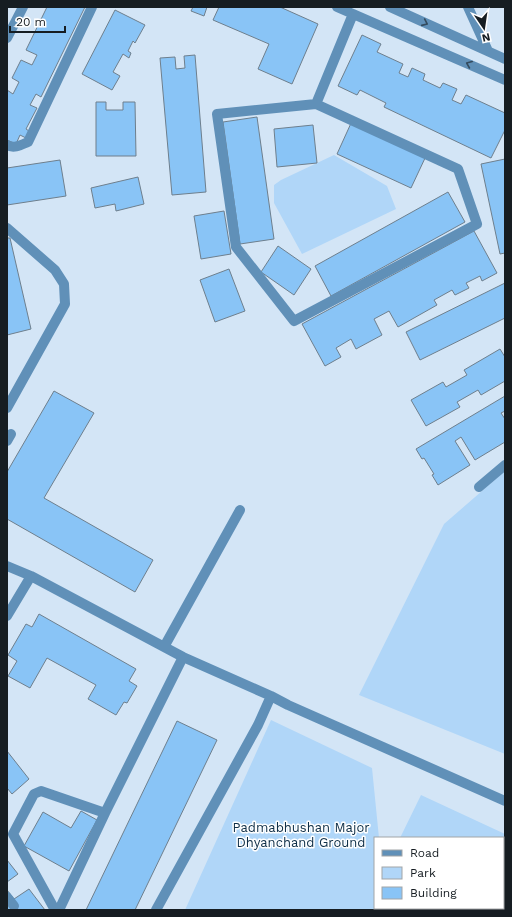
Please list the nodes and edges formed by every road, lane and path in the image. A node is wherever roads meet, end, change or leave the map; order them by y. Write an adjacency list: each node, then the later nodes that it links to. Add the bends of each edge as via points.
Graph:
1 (23, 7): 7 (street)
2 (92, 7): 12 (street, via 28,142 19,146)
3 (390, 7): 8 (street, one-way to 8)
4 (468, 7): 8 (street)
5 (340, 8): 6 (street)
6 (353, 14): 10 (street, one-way to 6); 11 (street)
7 (7, 38)
8 (488, 52): 9 (street)
9 (505, 59)
10 (505, 80)
11 (316, 104): 11 (street, via 458,169 477,224 294,321 236,247 217,114)
12 (7, 145)
13 (7, 228): 14 (street, via 55,270 64,284 65,304)
14 (7, 408)
15 (505, 465): 16 (street)
16 (479, 487)
17 (240, 510): 21 (street)
18 (7, 566): 19 (street)
19 (31, 576): 20 (street); 21 (street)
20 (7, 616)
21 (164, 647): 22 (street)
22 (183, 657): 23 (street); 25 (street)
23 (271, 696): 24 (street); 30 (street, via 258,725)
24 (505, 801)
25 (104, 813): 28 (street, via 41,791 34,794 13,834); 29 (street)
26 (7, 897): 27 (street)
27 (14, 906)
28 (55, 910)
29 (60, 910)
30 (156, 910)

